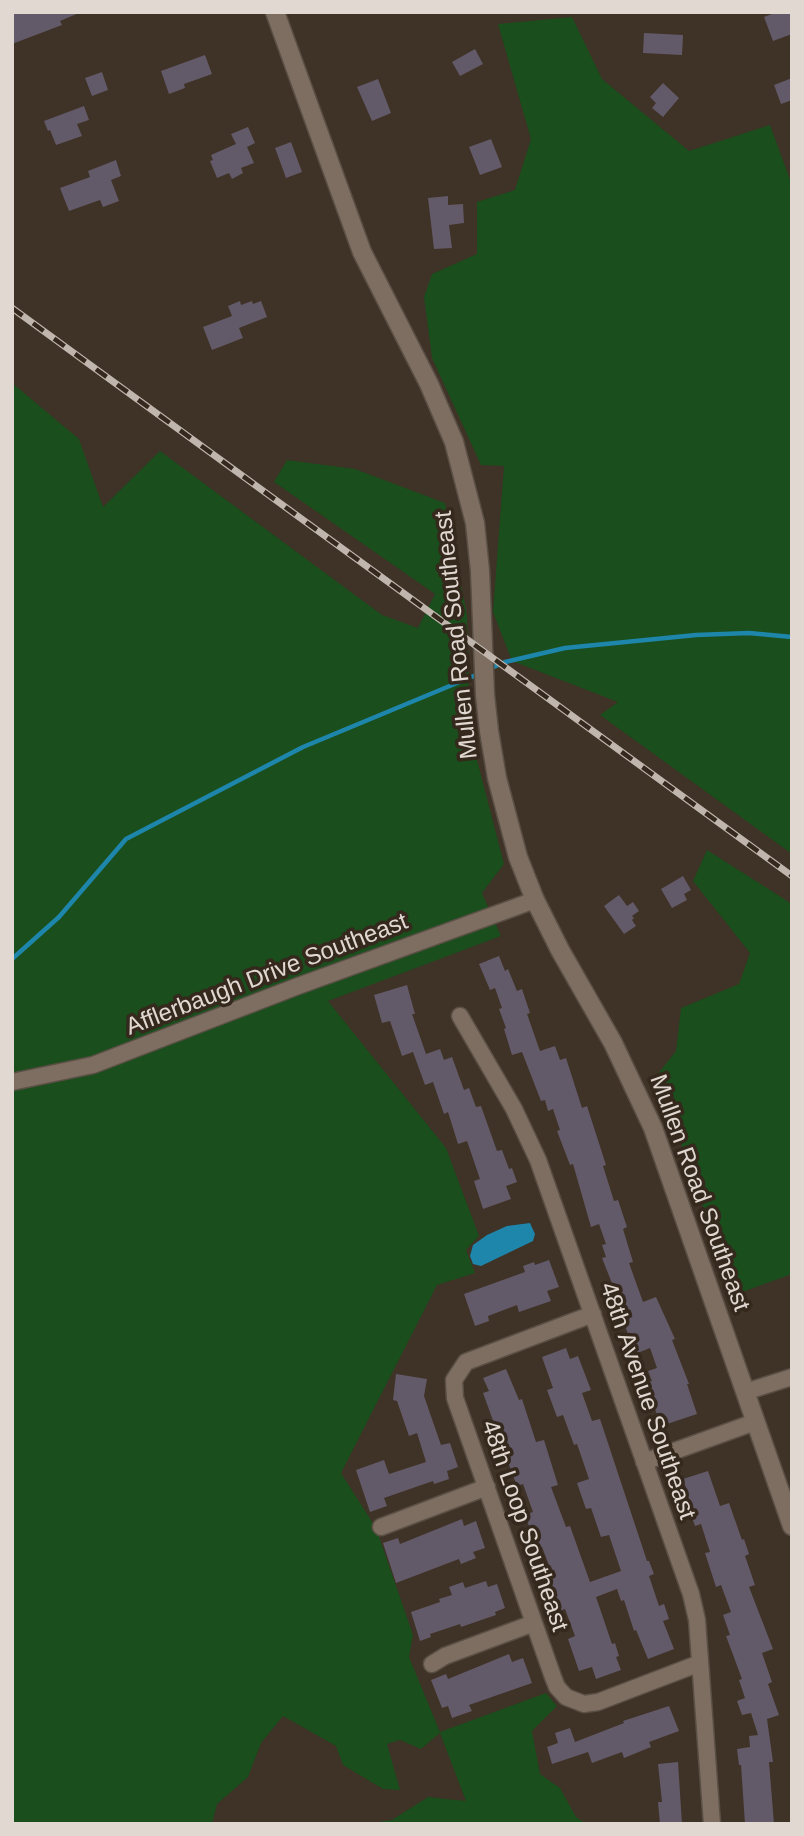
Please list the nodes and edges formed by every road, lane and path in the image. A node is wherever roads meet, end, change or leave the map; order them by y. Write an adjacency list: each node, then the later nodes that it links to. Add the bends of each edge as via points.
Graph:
1 (275, 12): 2 (street, Mullen Road Southeast, via 352,226 454,442 475,523 488,718 497,778 511,837)
2 (535, 900): 4 (street, Afflerbaugh Drive Southeast, via 93,1065); 7 (street, Mullen Road Southeast, via 649,1118)
3 (460, 1016): 5 (street, 48th Avenue Southeast, via 538,1160)
4 (12, 1082)
5 (593, 1314): 9 (street, 48th Avenue Southeast); 10 (street, 48th Loop Southeast, via 471,1359 458,1372 455,1398)
6 (792, 1377): 7 (street)
7 (745, 1392): 8 (street, Mullen Road Southeast)
8 (755, 1422): 9 (street); 11 (street, Mullen Road Southeast)
9 (644, 1462): 14 (street, 48th Avenue Southeast, via 691,1594)
10 (487, 1487): 12 (street); 13 (street, 48th Loop Southeast)
11 (792, 1526)
12 (381, 1527)
13 (534, 1623): 14 (street, 48th Loop Southeast, via 557,1687 578,1703 598,1702); 15 (street)
14 (700, 1663): 16 (street, 48th Avenue Southeast)
15 (432, 1664)
16 (712, 1824)

